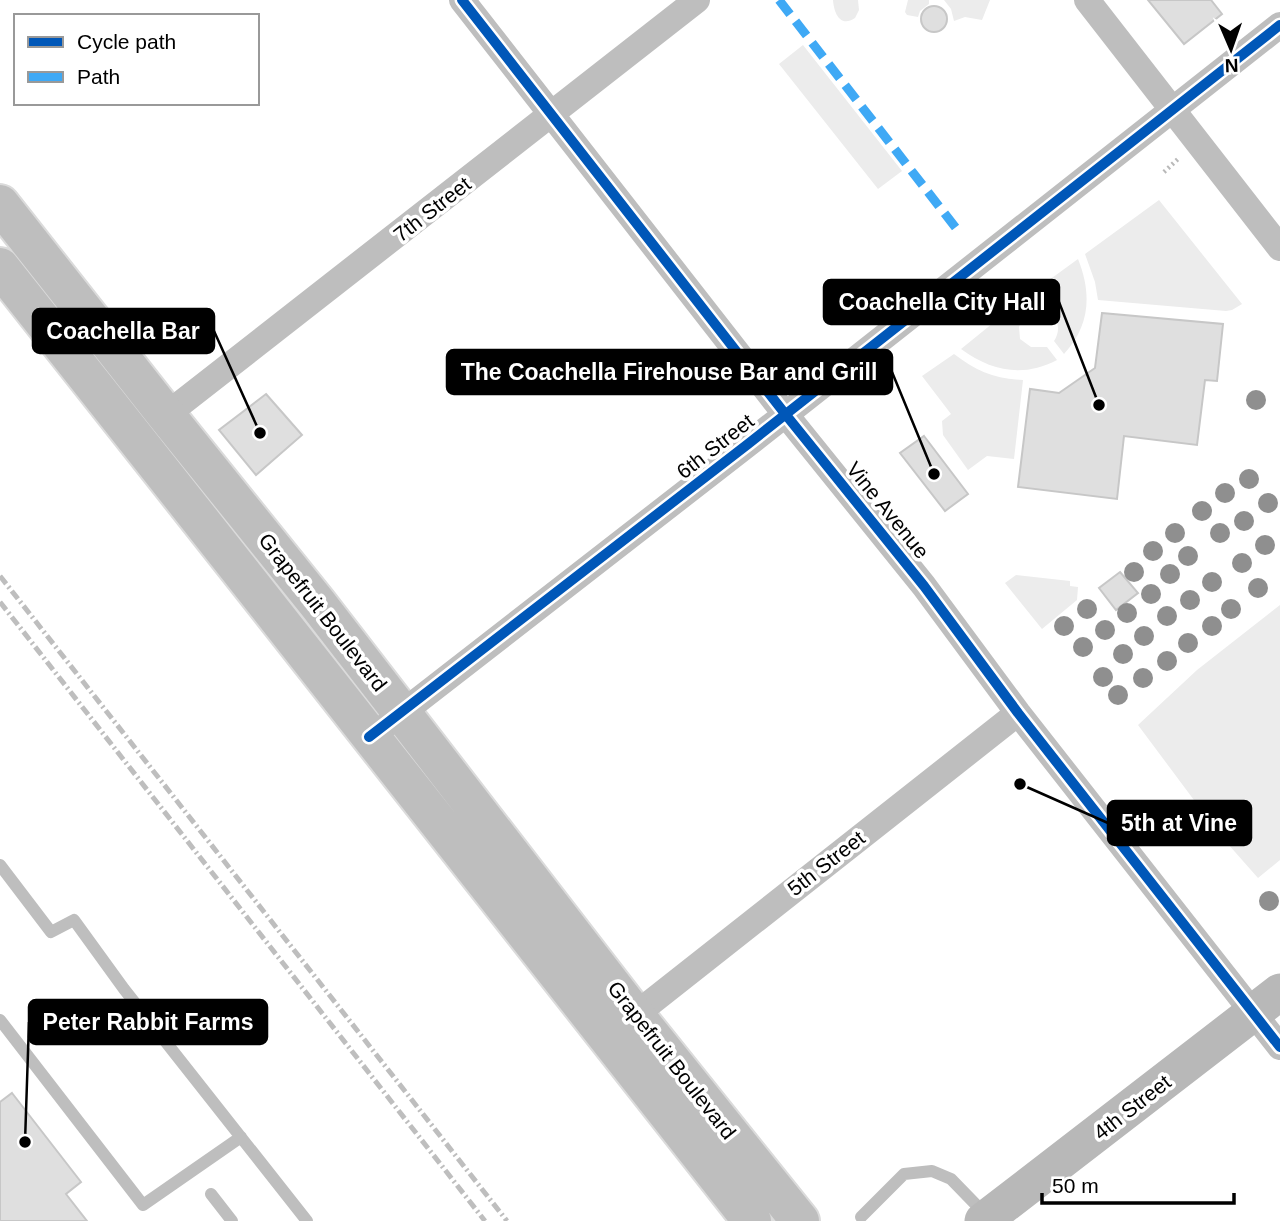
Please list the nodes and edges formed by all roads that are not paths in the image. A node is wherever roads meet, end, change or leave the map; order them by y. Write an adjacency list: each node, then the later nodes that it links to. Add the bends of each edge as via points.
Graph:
1 (462, 0): 6 (street, Vine Avenue)
2 (697, 0): 6 (street, 7th Street)
3 (1087, 0): 5 (street)
4 (1280, 25): 5 (street, 6th Street)
5 (1171, 110): 8 (street); 11 (street, 6th Street)
6 (552, 116): 10 (street, 7th Street); 11 (street, Vine Avenue)
7 (0, 204): 10 (main road, Grapefruit Boulevard)
8 (1280, 248)
9 (0, 267): 14 (main road, Grapefruit Boulevard)
10 (166, 415): 12 (main road, Grapefruit Boulevard)
11 (786, 415): 12 (street, 6th Street); 13 (street, Vine Avenue, via 924,586)
12 (402, 713): 14 (street, 6th Street); 17 (main road, Grapefruit Boulevard)
13 (1018, 713): 16 (street, Vine Avenue); 17 (street, 5th Street)
14 (369, 737): 26 (main road, Grapefruit Boulevard)
15 (0, 864): 20 (lane, via 51,932 74,920)
16 (1267, 1002): 19 (street, Vine Avenue); 23 (street, 4th Street)
17 (635, 1015): 27 (main road, Grapefruit Boulevard)
18 (0, 1020): 20 (lane, via 143,1205)
19 (1280, 1046)
20 (241, 1137): 25 (lane)
21 (211, 1194): 24 (lane)
22 (860, 1217): 23 (lane, via 904,1174 932,1171 951,1178)
23 (985, 1219)
24 (232, 1221)
25 (307, 1221)
26 (752, 1221)
27 (800, 1221)

